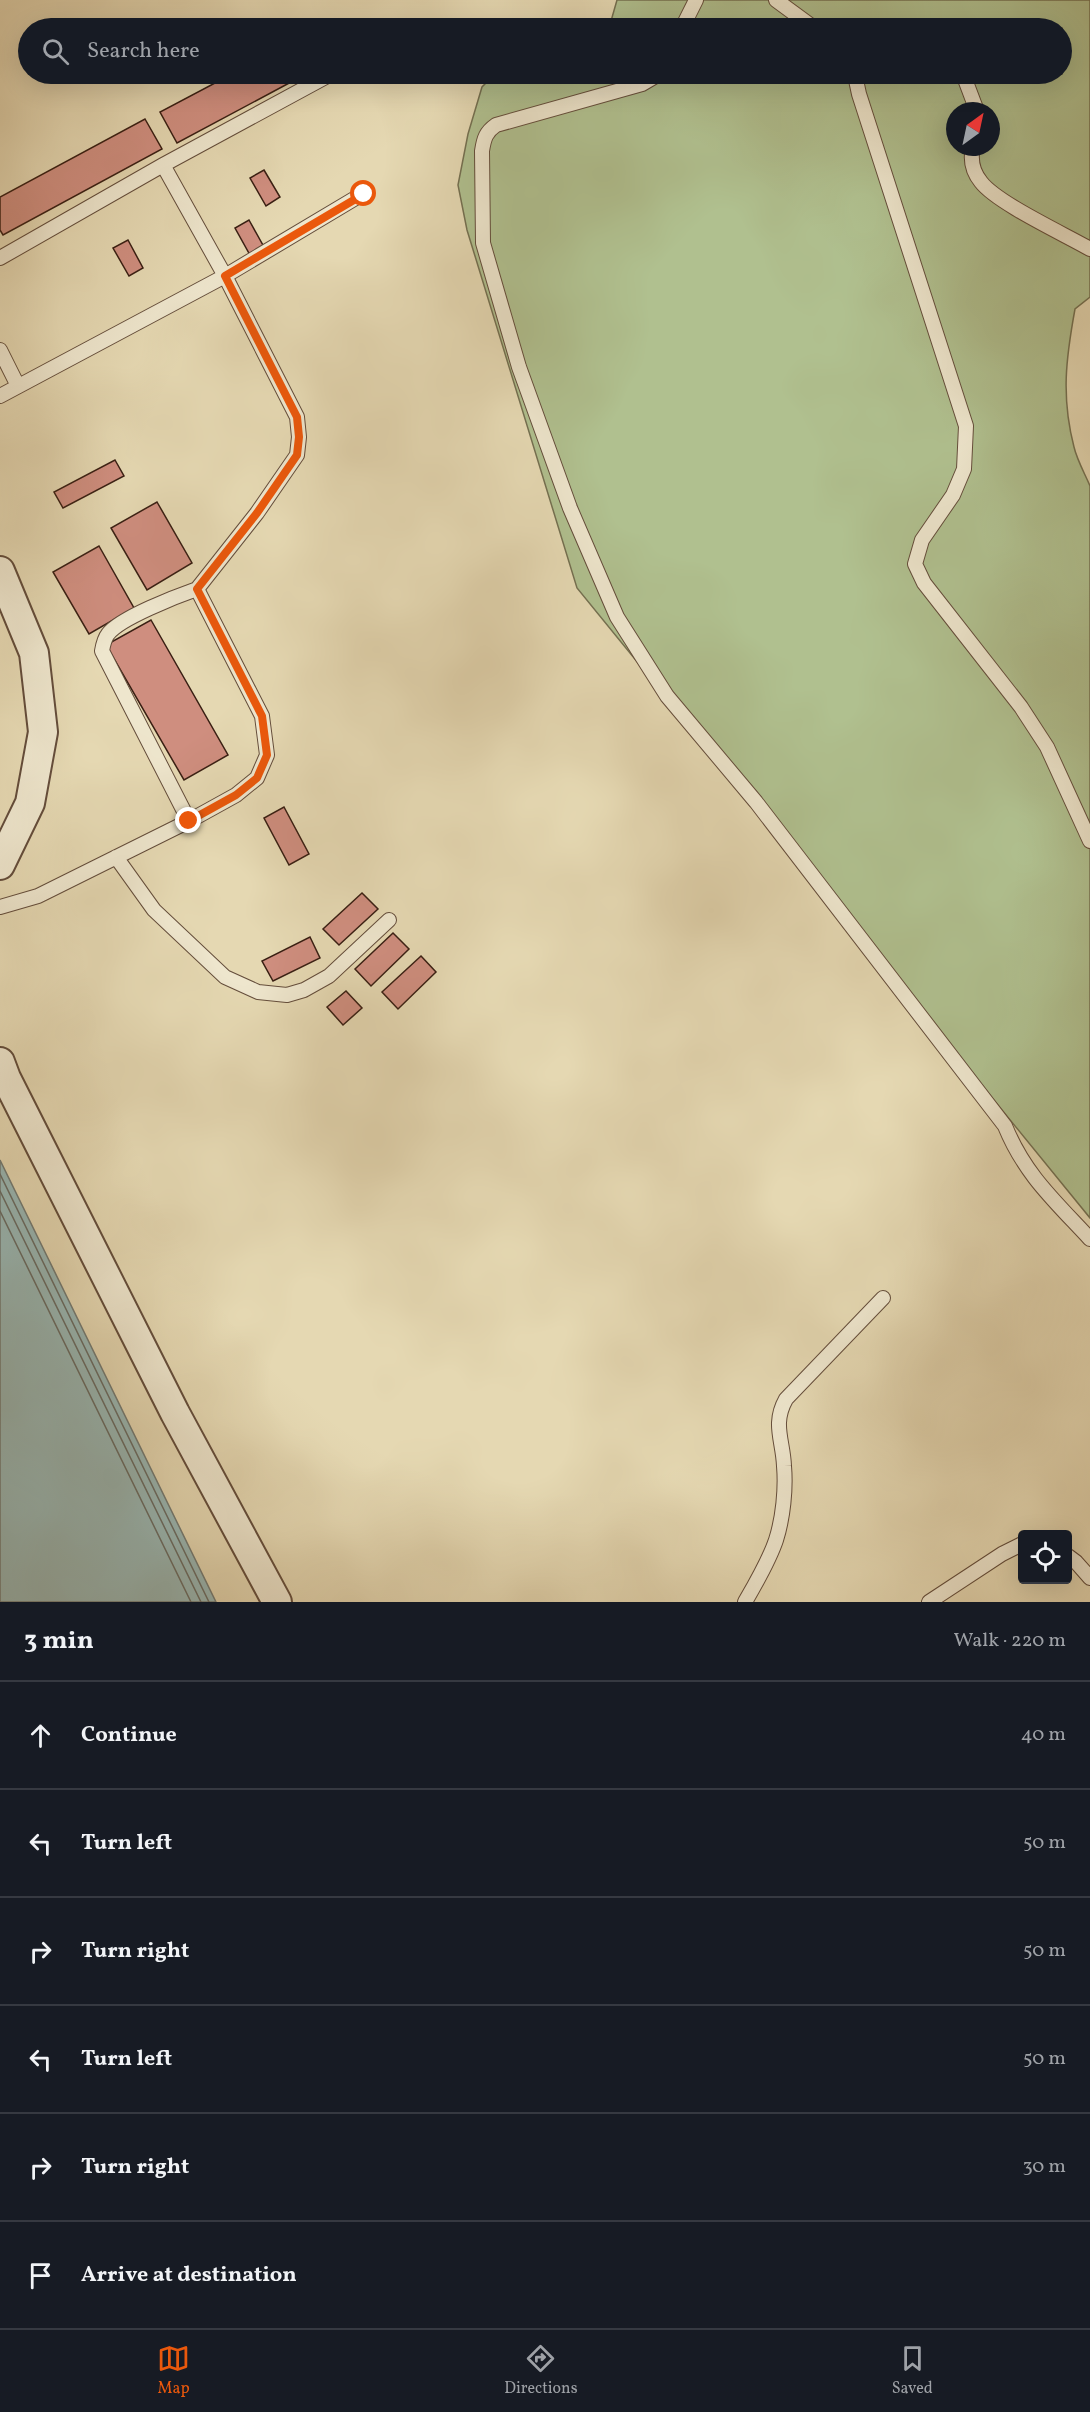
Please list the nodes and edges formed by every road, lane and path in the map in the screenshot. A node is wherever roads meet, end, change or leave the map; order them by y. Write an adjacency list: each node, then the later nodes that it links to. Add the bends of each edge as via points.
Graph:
1 (696, 0): 3 (lane)
2 (776, 0): 4 (lane)
3 (687, 18)
4 (800, 18)
5 (313, 84): 11 (lane)
6 (642, 84): 28 (lane, via 496,125 484,138 483,243 519,367 570,508 616,617 667,696 756,802 1005,1126 1030,1174)
7 (857, 84): 22 (lane, via 966,426 964,469 953,495 922,540 915,564 924,583 1021,707 1047,747)
8 (967, 84): 9 (lane)
9 (974, 102)
10 (971, 156): 13 (lane, via 982,184 1004,201)
11 (163, 165): 14 (lane); 15 (lane)
12 (364, 194): 15 (lane)
13 (1090, 249)
14 (0, 258)
15 (225, 276): 17 (lane); 20 (lane, via 297,417 299,437 297,455)
16 (0, 350): 17 (lane)
17 (18, 386): 18 (lane)
18 (0, 396)
19 (0, 571): 24 (street, via 34,653 43,732 30,803)
20 (197, 589): 21 (lane, via 262,716 267,755 257,778 236,795); 21 (lane, via 162,602 114,628 102,651)
21 (189, 821): 23 (lane)
22 (1090, 842)
23 (116, 857): 25 (lane, via 38,896); 26 (lane, via 162,918 225,977 258,992 287,995 304,990 328,976)
24 (0, 865)
25 (0, 907)
26 (389, 920)
27 (0, 1062): 33 (street, via 170,1403)
28 (1090, 1239)
29 (884, 1299): 34 (lane, via 786,1399 779,1412 784,1466 781,1513 776,1540)
30 (1018, 1546): 35 (lane)
31 (1072, 1559): 32 (lane)
32 (1090, 1578)
33 (277, 1602)
34 (746, 1602)
35 (929, 1602)

